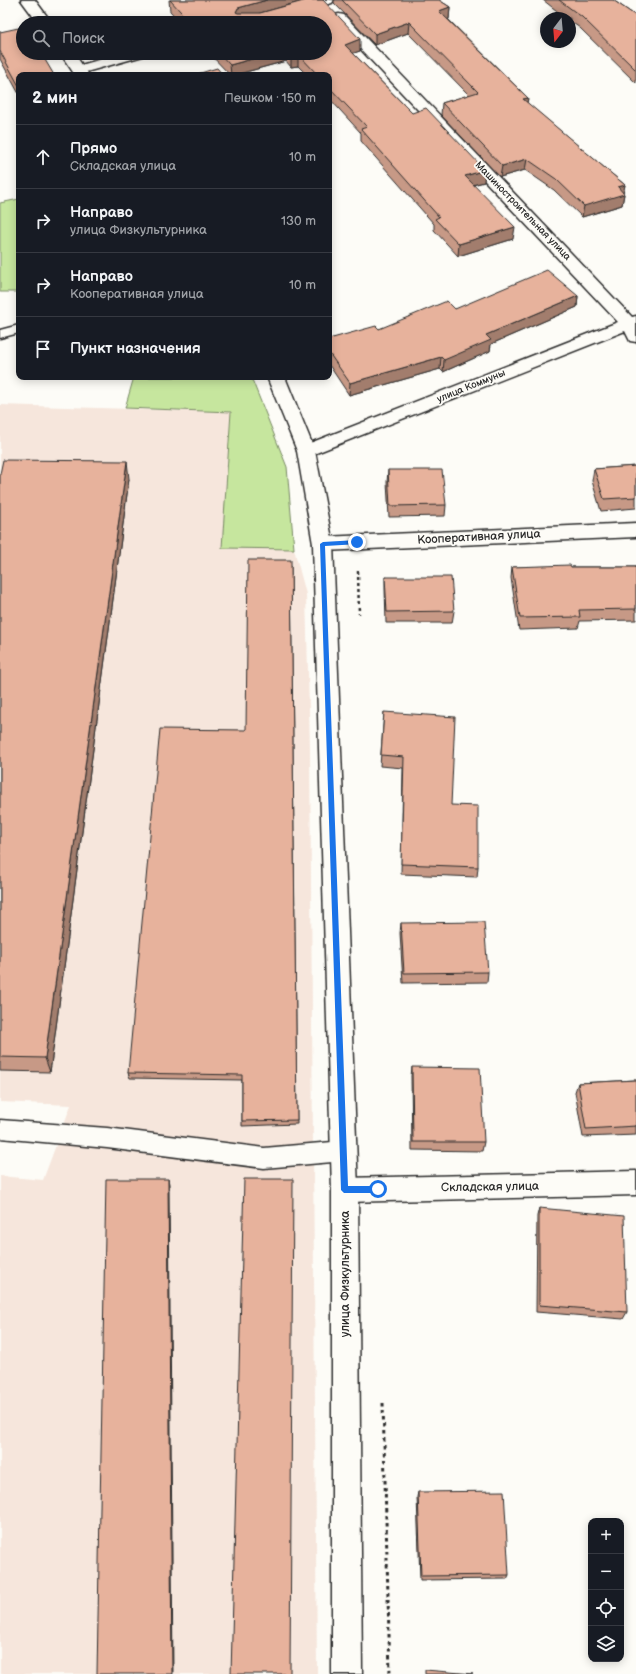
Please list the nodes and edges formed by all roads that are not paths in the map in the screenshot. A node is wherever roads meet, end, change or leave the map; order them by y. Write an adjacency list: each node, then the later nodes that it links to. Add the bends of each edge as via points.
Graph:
1 (28, 0): 3 (street)
2 (325, 0): 4 (street); 8 (street, Машиностроительная улица)
3 (40, 16)
4 (269, 16)
5 (72, 60): 7 (street)
6 (117, 60): 7 (street)
7 (81, 72)
8 (634, 327): 12 (street, улица Коммуны)
9 (16, 330): 10 (lane)
10 (0, 334)
11 (277, 380): 12 (street, улица Физкультурника)
12 (306, 451): 14 (street, улица Физкультурника)
13 (636, 530): 14 (street, Кооперативная улица)
14 (323, 544): 16 (street, улица Физкультурника)
15 (0, 1129): 16 (lane, via 107,1138 264,1158)
16 (344, 1151): 18 (street, улица Физкультурника)
17 (636, 1183): 18 (street, Складская улица)
18 (344, 1190): 19 (street, улица Физкультурника)
19 (347, 1674)

